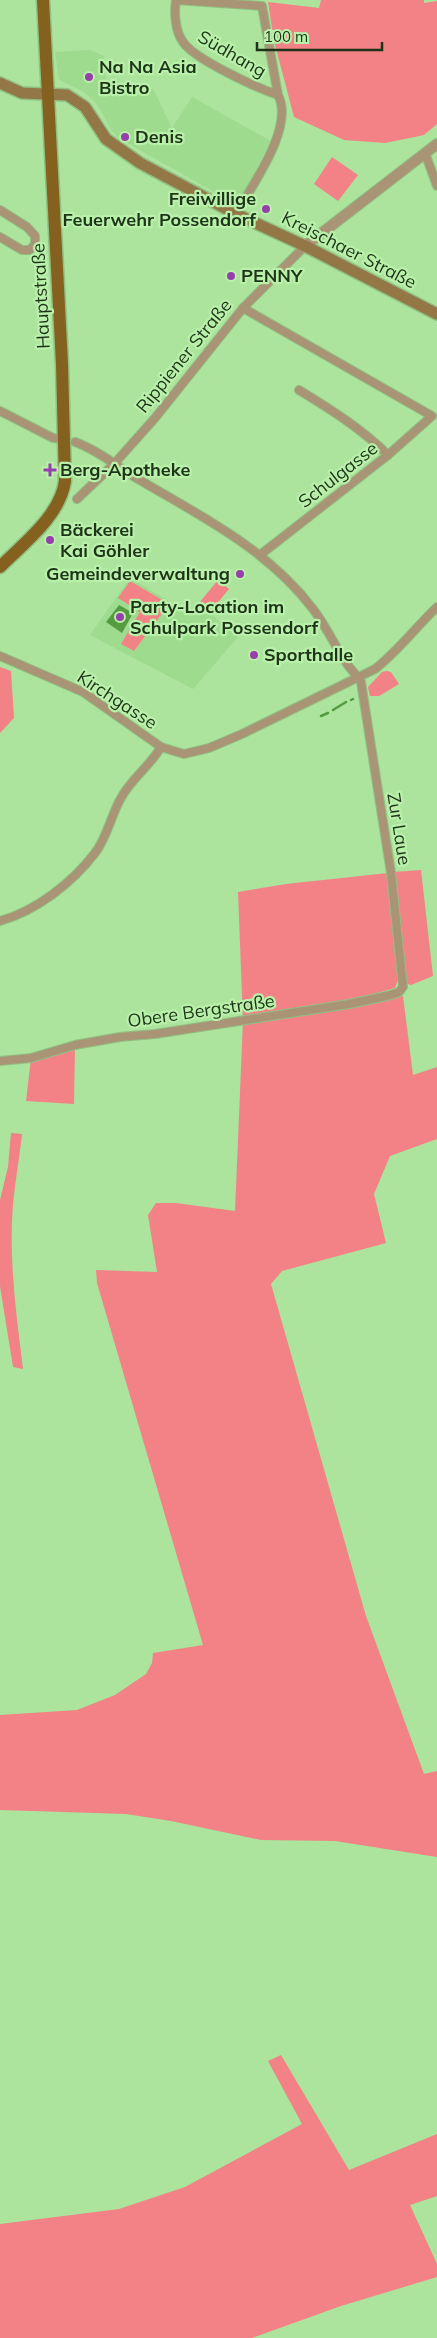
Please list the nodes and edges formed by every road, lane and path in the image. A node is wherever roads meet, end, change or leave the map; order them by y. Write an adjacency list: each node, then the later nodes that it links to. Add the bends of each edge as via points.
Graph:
1 (43, 0): 3 (main road, Hauptstraße)
2 (0, 83): 3 (main road, Kreischaer Straße, via 22,93)
3 (47, 94): 9 (main road, Kreischaer Straße, via 67,95 86,107 106,139 131,158); 16 (main road, Hauptstraße)
4 (278, 95): 4 (street, Südhang, via 262,6 176,0 174,9 182,42 194,53 260,89); 9 (street, Südhang, via 282,103 282,125)
5 (437, 144): 6 (street, Rippiener Straße)
6 (425, 153): 7 (street); 11 (street, Rippiener Straße)
7 (437, 186)
8 (0, 210): 10 (street, via 27,227 35,236 35,244 30,250 22,250)
9 (236, 214): 11 (main road, Kreischaer Straße)
10 (0, 237)
11 (305, 246): 12 (street, Rippiener Straße); 13 (main road, Kreischaer Straße)
12 (243, 308): 17 (street, Schulgasse, via 432,416); 18 (street, Rippiener Straße)
13 (437, 314)
14 (299, 390): 17 (street, via 378,444)
15 (0, 411): 16 (street, via 53,438)
16 (70, 440): 18 (street, via 101,454); 21 (main road, Hauptstraße, via 63,494 51,514)
17 (388, 455): 20 (street, Schulgasse)
18 (114, 464): 19 (street, Rippiener Straße); 20 (street, via 225,529)
19 (77, 500)
20 (260, 554): 24 (street, via 312,608)
21 (0, 567)
22 (437, 607): 24 (street, Kirchgasse, via 388,658)
23 (0, 656): 25 (street, Kirchgasse, via 82,692)
24 (358, 677): 25 (street, Kirchgasse, via 209,748 184,754); 27 (street, Zur Laue, via 391,873)
25 (161, 747): 26 (street, via 121,798 96,852 68,881 32,909)
26 (0, 921)
27 (403, 987): 28 (street, Obere Bergstraße, via 391,995 349,1004 120,1037 75,1045 31,1058)
28 (0, 1060)

